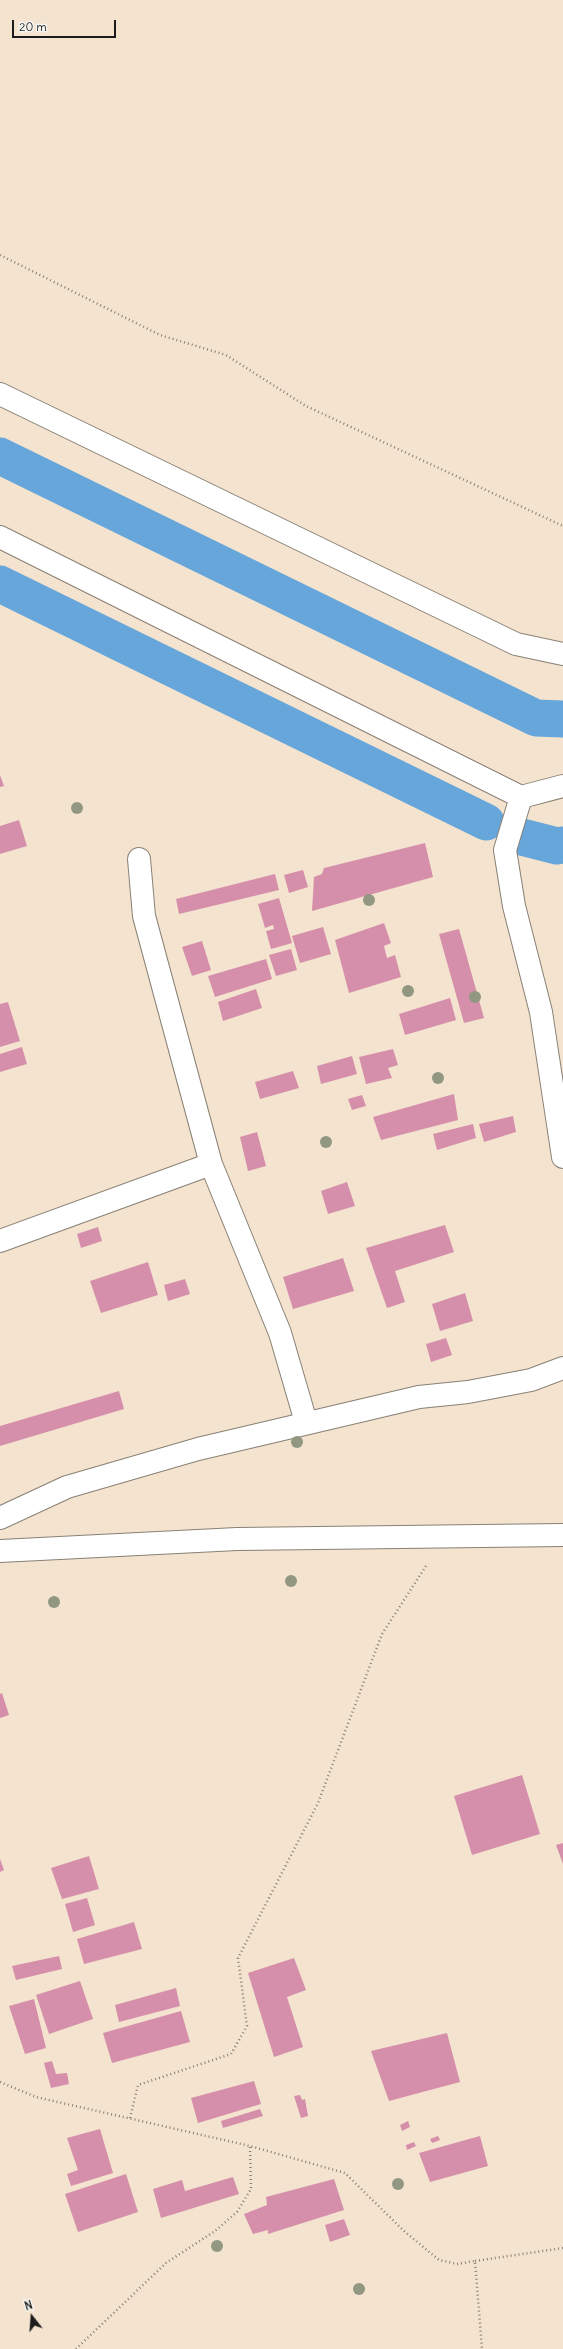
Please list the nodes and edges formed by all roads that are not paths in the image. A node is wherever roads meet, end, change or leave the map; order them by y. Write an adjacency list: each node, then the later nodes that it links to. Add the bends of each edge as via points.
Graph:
1 (0, 394): 3 (street, via 516,644)
2 (0, 537): 5 (street)
3 (563, 654)
4 (563, 786): 5 (street)
5 (521, 797): 7 (street, via 505,850 514,906 541,1012)
6 (139, 859): 8 (street, via 144,916)
7 (563, 1157)
8 (211, 1164): 9 (street); 11 (street, via 280,1333)
9 (0, 1242)
10 (563, 1368): 11 (street, via 531,1380 468,1392 420,1397)
11 (306, 1422): 12 (street, via 198,1449 67,1488)
12 (0, 1518)
13 (563, 1536): 14 (street, via 237,1539)
14 (0, 1551)

